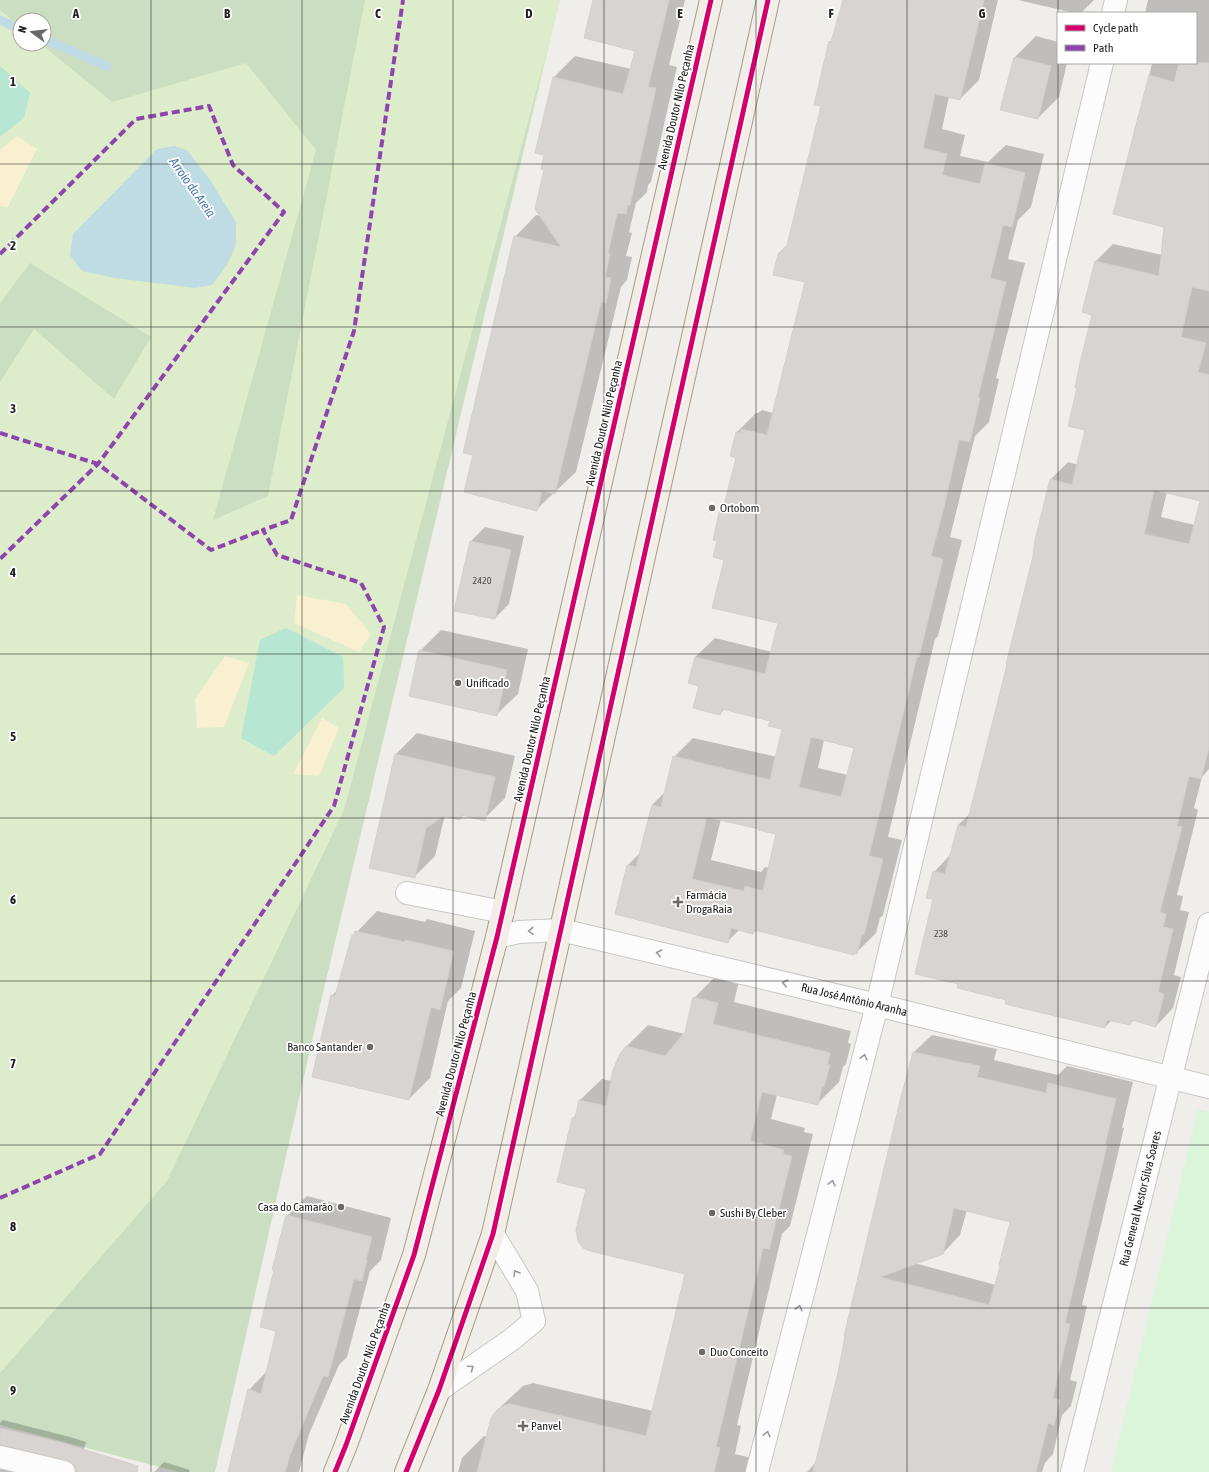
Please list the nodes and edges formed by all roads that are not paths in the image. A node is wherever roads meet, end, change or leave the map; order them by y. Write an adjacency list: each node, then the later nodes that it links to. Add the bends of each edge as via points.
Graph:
1 (711, 0): 7 (main road, Avenida Doutor Nilo Peçanha)
2 (768, 0): 9 (main road)
3 (1116, 0): 4 (street)
4 (1113, 12)
5 (1102, 64): 11 (street)
6 (407, 893): 7 (street)
7 (502, 912): 10 (main road, Avenida Doutor Nilo Peçanha)
8 (1209, 924): 12 (street, Rua General Nestor Silva Soares)
9 (561, 930): 10 (street, Rua José Antônio Aranha, one-way to 10, via 519,932); 11 (street, Rua José Antônio Aranha, one-way to 9); 14 (main road)
10 (497, 937): 18 (main road, Avenida Doutor Nilo Peçanha, via 414,1255)
11 (878, 1005): 12 (street, Rua José Antônio Aranha); 20 (street, one-way to 11)
12 (1171, 1078): 13 (street, Rua José Antônio Aranha); 21 (street, Rua General Nestor Silva Soares)
13 (1209, 1087)
14 (494, 1234): 15 (main road); 15 (street, one-way to 14, via 534,1321 527,1291)
15 (439, 1390): 19 (main road)
16 (0, 1457): 17 (street)
17 (64, 1472)
18 (335, 1472)
19 (406, 1472)
20 (757, 1472)
21 (1072, 1472)

